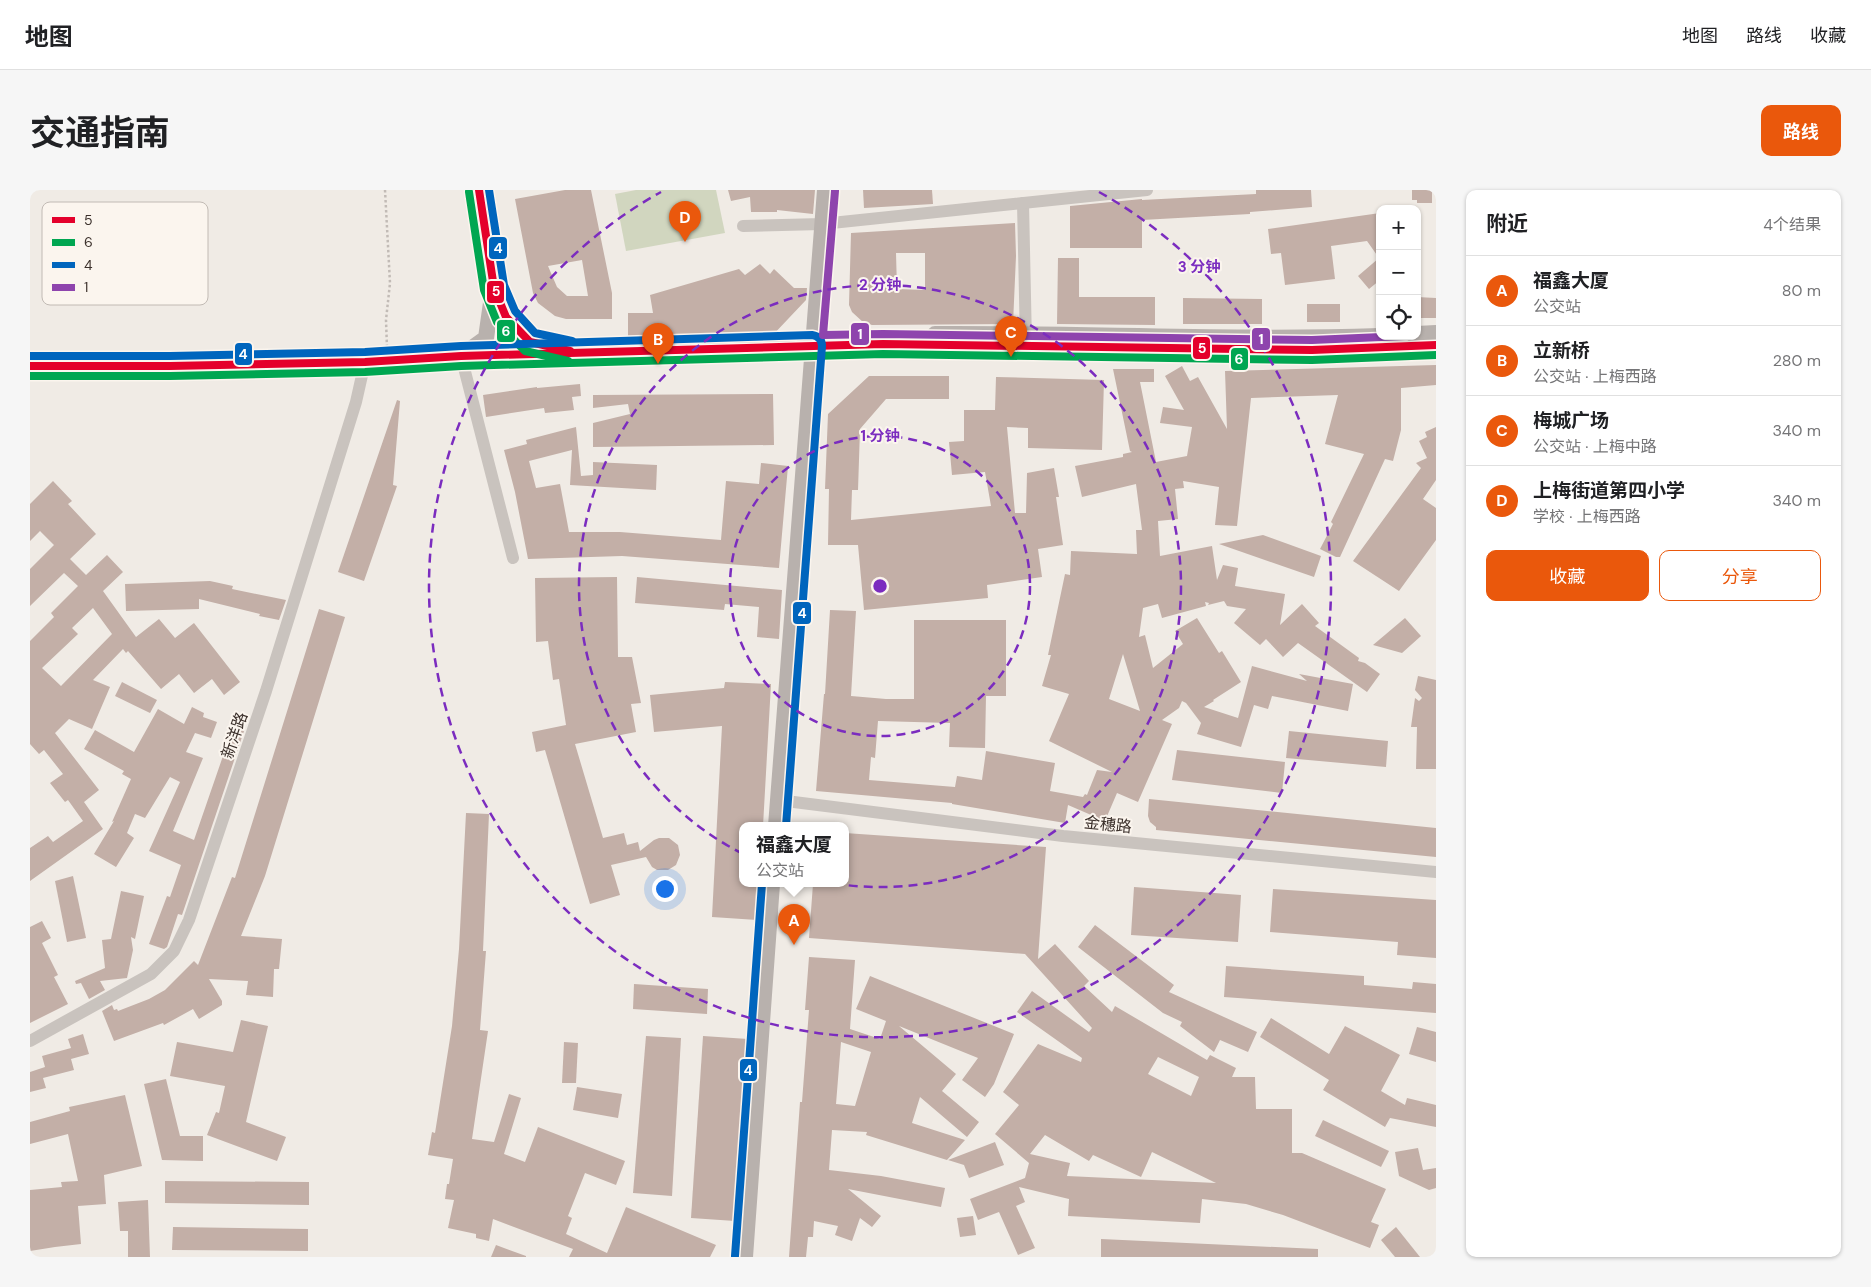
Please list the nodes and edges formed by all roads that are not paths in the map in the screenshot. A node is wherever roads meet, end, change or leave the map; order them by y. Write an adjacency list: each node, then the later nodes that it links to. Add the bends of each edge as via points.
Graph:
1 (479, 190): 15 (main road, via 494,288 506,317 530,342); 16 (main road, via 491,303 486,338)
2 (825, 190): 6 (main road)
3 (1147, 190): 4 (street)
4 (1043, 195): 5 (street)
5 (1023, 203): 6 (street); 12 (street)
6 (822, 224): 7 (street); 11 (main road)
7 (743, 226)
8 (1436, 333): 9 (main road)
9 (1421, 334)
10 (1376, 336): 13 (main road)
11 (813, 340): 12 (main road, via 883,344); 15 (main road); 22 (main road)
12 (1026, 340): 13 (main road)
13 (1312, 344): 14 (main road)
14 (1436, 345)
15 (577, 353): 16 (main road)
16 (461, 356): 17 (main road); 21 (street)
17 (444, 358)
18 (402, 360): 19 (main road)
19 (366, 362): 20 (main road); 26 (street, 新洋路, via 266,691 189,920 174,951 151,974)
20 (30, 366)
21 (514, 558)
22 (778, 800): 23 (main road); 24 (street, 金穗路, via 1063,836)
23 (776, 822)
24 (1436, 872)
25 (772, 887): 27 (main road)
26 (30, 1041)
27 (745, 1257)

